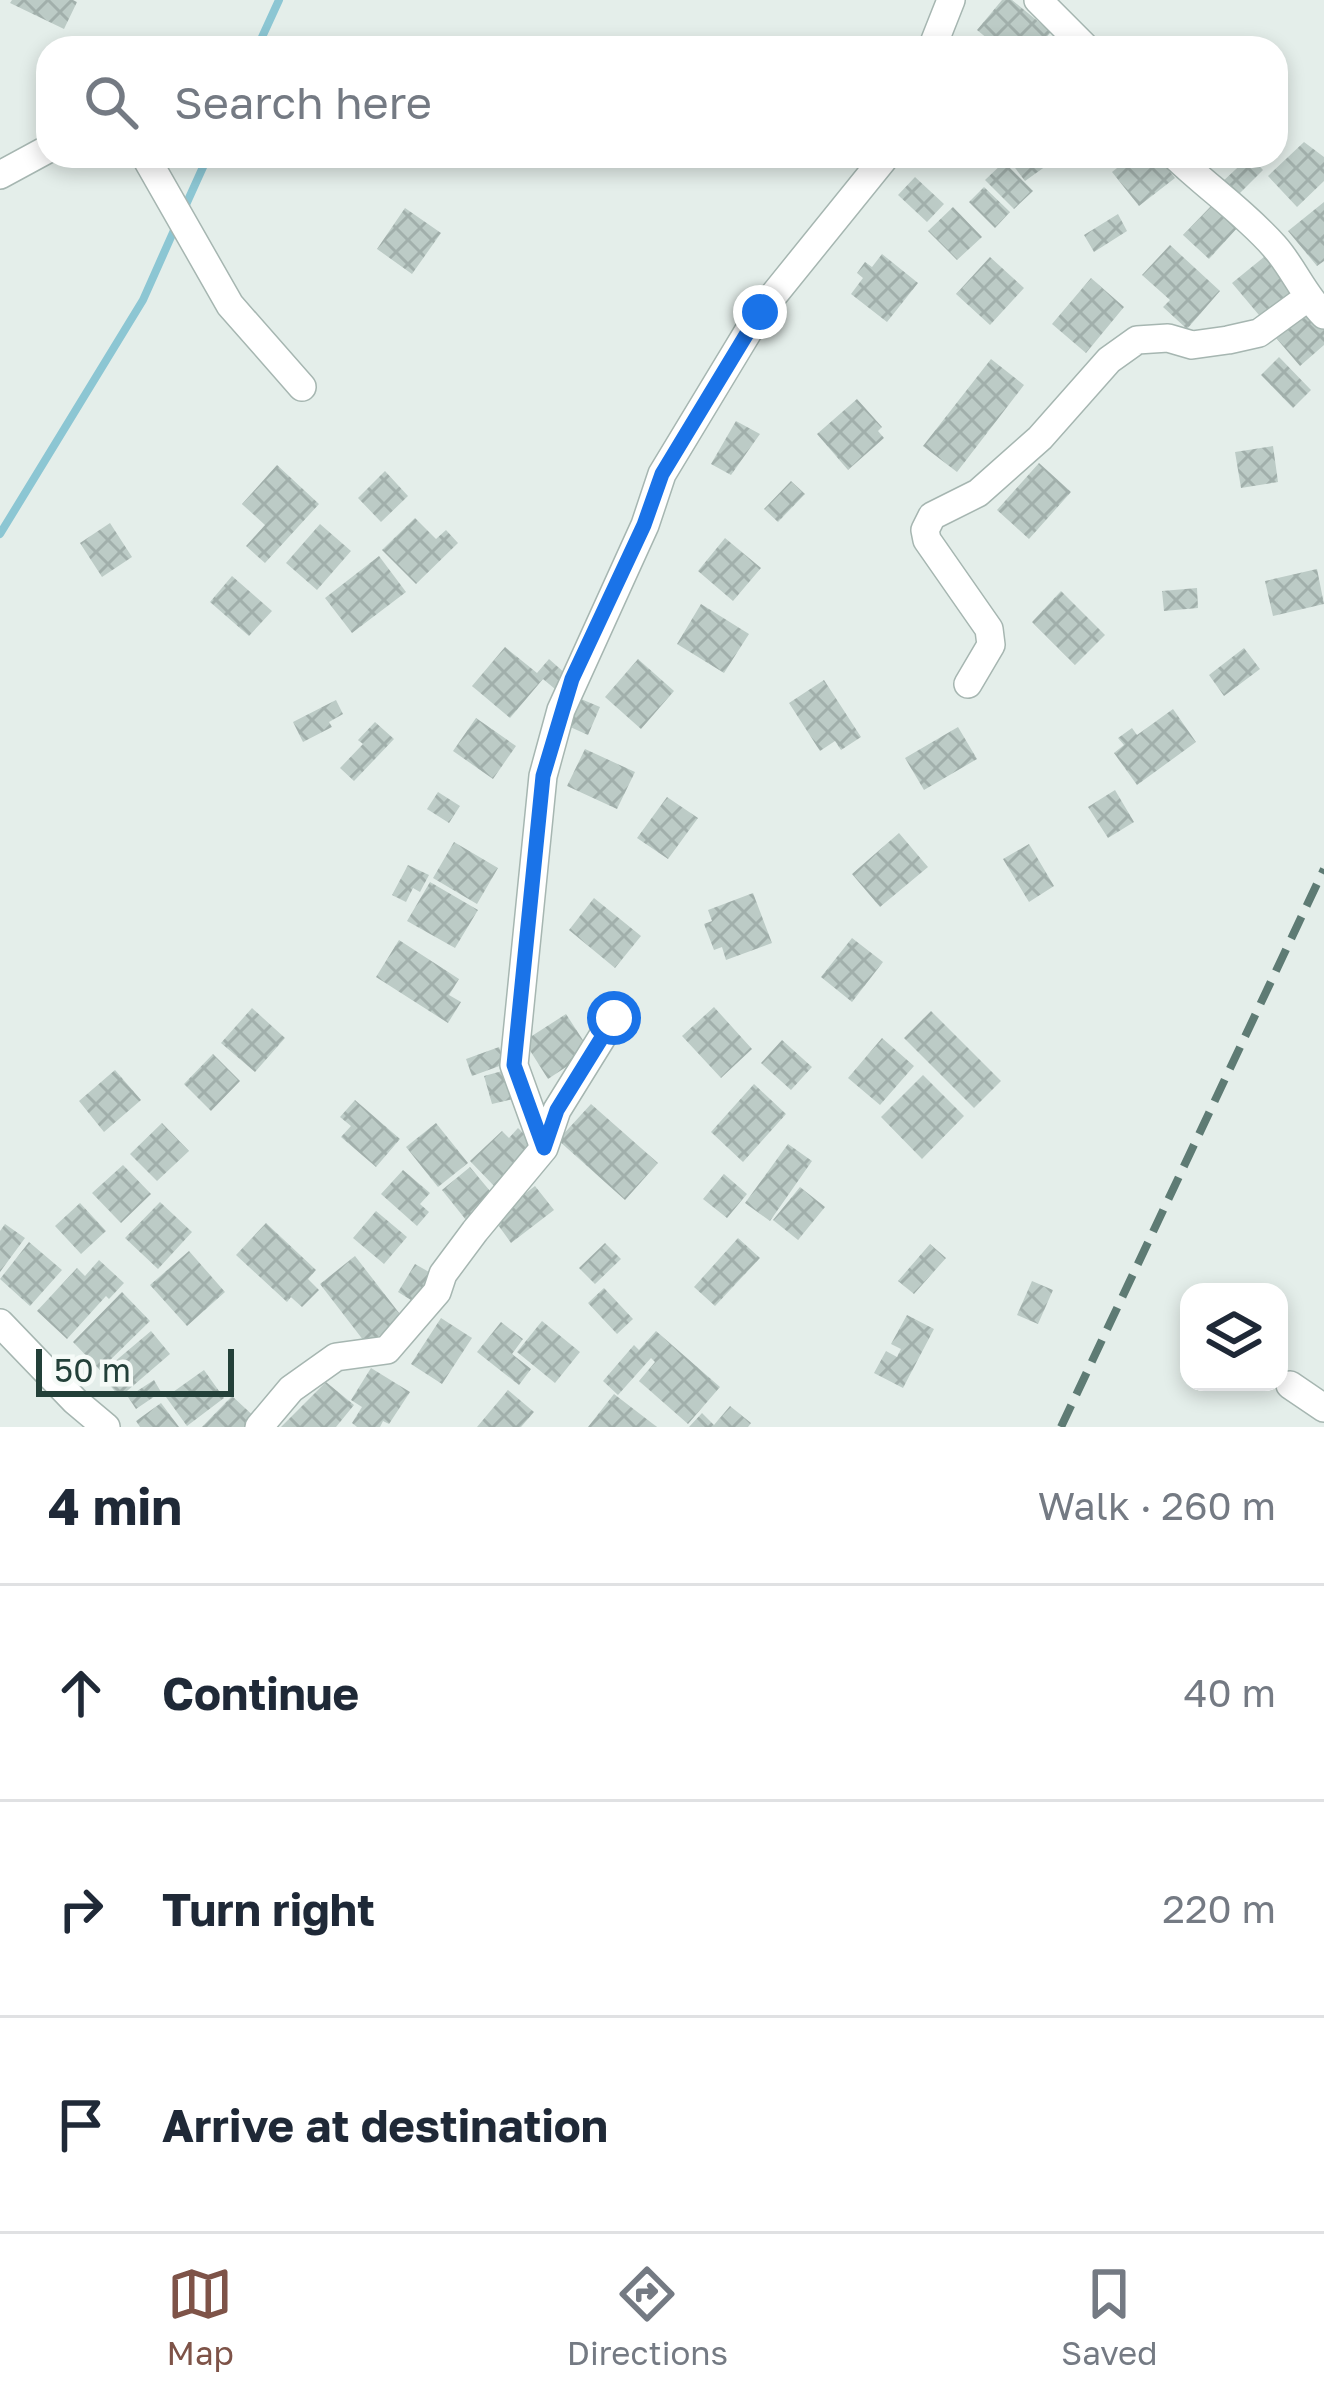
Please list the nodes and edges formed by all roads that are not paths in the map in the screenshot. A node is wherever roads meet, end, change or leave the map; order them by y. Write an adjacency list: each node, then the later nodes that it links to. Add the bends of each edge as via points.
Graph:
1 (951, 0): 3 (street)
2 (1037, 0): 4 (street)
3 (937, 36)
4 (1074, 36)
5 (36, 156): 9 (street)
6 (152, 168): 11 (street, via 230,305)
7 (876, 168): 14 (street, via 760,312 662,474 561,710 543,776 514,1065)
8 (1187, 168): 10 (street, via 1249,219)
9 (0, 175)
10 (1316, 306): 12 (street, via 1228,340 1137,340 978,493 932,516 927,540 988,628 991,645)
11 (302, 387)
12 (968, 684)
13 (614, 1018): 14 (street, via 557,1110)
14 (544, 1148): 19 (street, via 386,1350 336,1357 291,1389)
15 (0, 1323): 18 (street)
16 (1290, 1385): 17 (street)
17 (1324, 1408)
18 (106, 1427)
19 (259, 1427)

